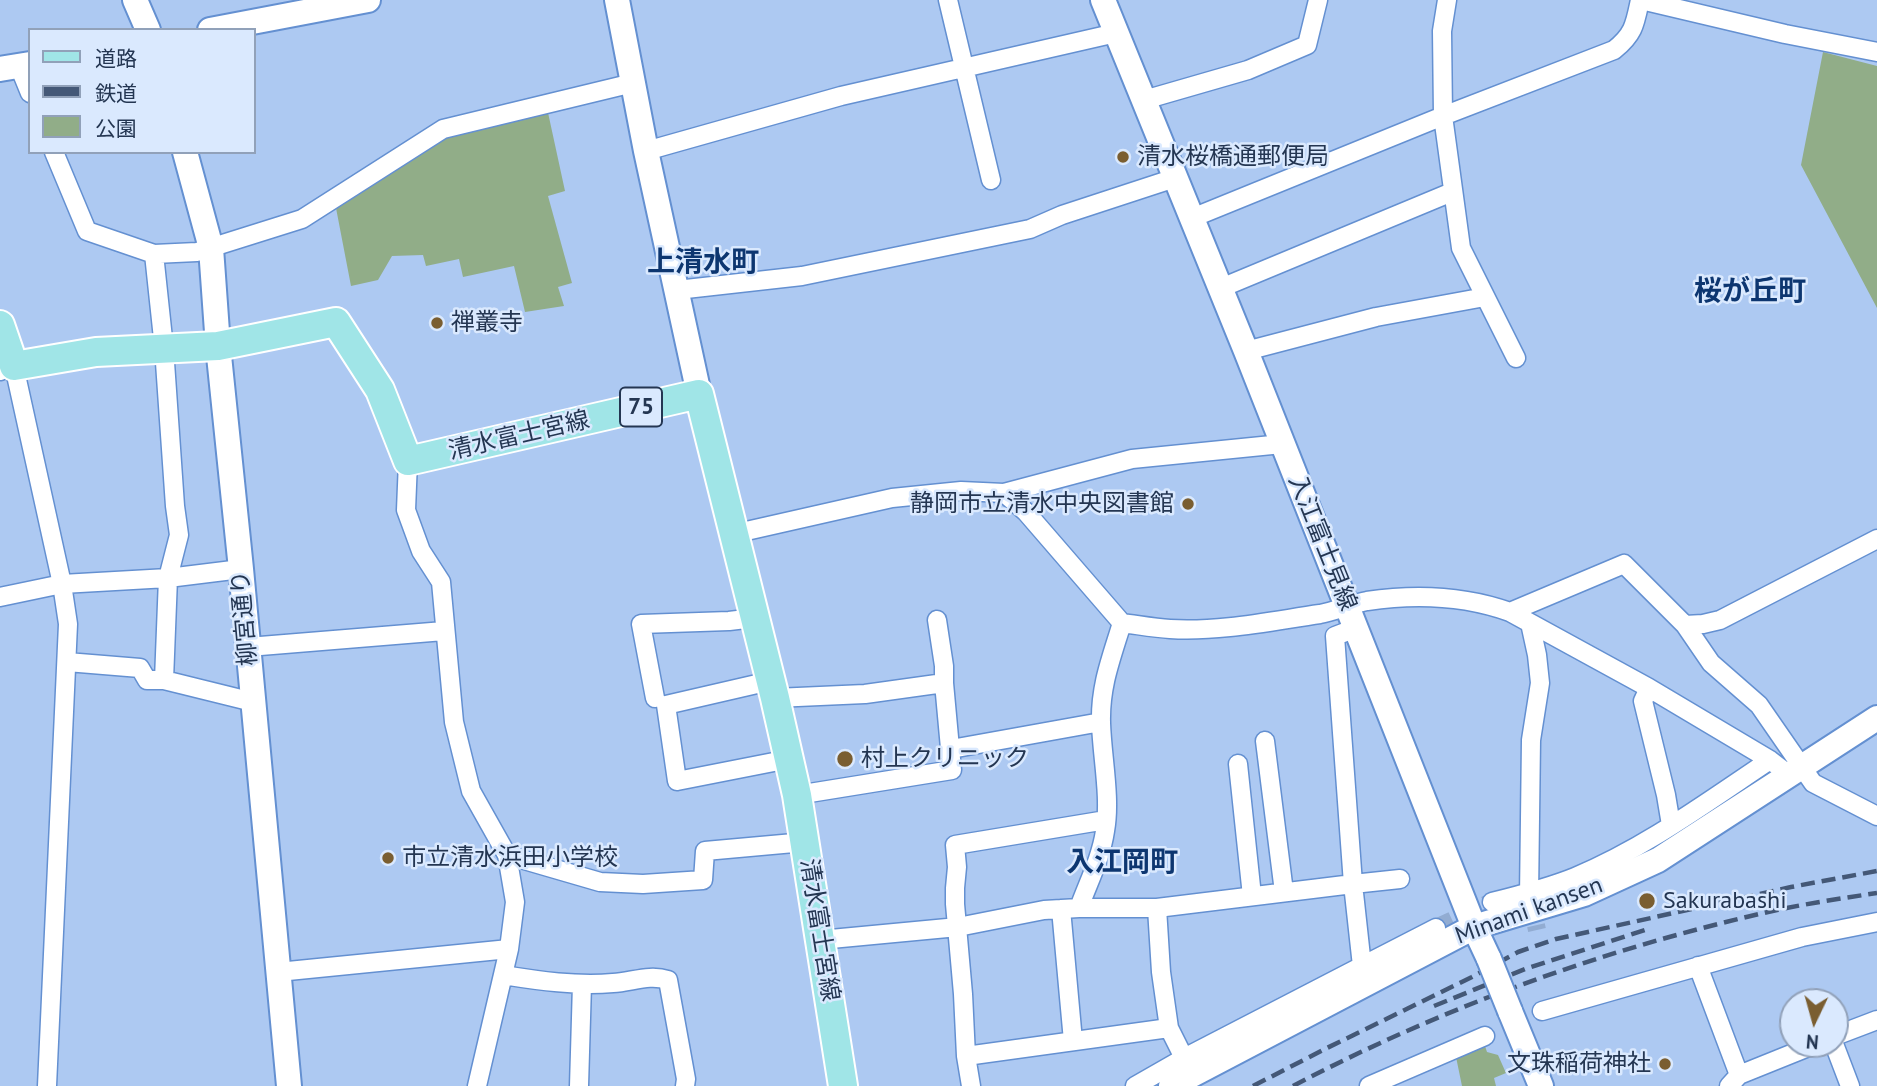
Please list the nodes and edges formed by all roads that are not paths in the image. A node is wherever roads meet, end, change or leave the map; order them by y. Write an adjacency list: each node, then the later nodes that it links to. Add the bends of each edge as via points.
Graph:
1 (135, 0): 9 (main road)
2 (368, 0): 10 (main road)
3 (617, 0): 15 (main road)
4 (948, 0): 14 (street)
5 (1103, 0): 11 (main road, 入江富士見線)
6 (1318, 0): 17 (street, via 1307,45 1248,70)
7 (1447, 0): 18 (street, via 1442,31)
8 (1640, 0): 12 (street); 18 (street, via 1635,27 1614,50)
9 (147, 28)
10 (221, 28)
11 (1116, 33): 14 (street); 17 (main road, 入江富士見線)
12 (1877, 52)
13 (10, 66): 16 (street)
14 (964, 68): 19 (street, via 841,96); 23 (street)
15 (633, 83): 19 (main road); 26 (street, via 443,129 302,219)
16 (28, 90)
17 (1144, 100): 22 (main road, 入江富士見線)
18 (1443, 116): 24 (street); 25 (street)
19 (646, 151): 29 (main road)
20 (55, 154): 27 (street, via 87,231)
21 (186, 154): 26 (main road, 柳宮通り)
22 (1175, 178): 25 (main road, 入江富士見線); 29 (street, via 1030,229 802,276)
23 (991, 180)
24 (1452, 192): 28 (street); 30 (street, via 1461,248)
25 (1192, 218): 28 (main road, 入江富士見線)
26 (211, 248): 27 (street); 32 (main road, 柳宮通り)
27 (154, 254): 33 (street)
28 (1220, 288): 34 (main road, 入江富士見線)
29 (677, 290): 37 (main road)
30 (1485, 297): 34 (street, via 1376,317); 35 (street)
31 (0, 325): 36 (main road)
32 (218, 346): 33 (main road); 39 (main road, via 337,322 380,390); 43 (main road, 柳宮通り)
33 (164, 348): 36 (main road, via 96,352); 44 (street, via 179,535)
34 (1247, 351): 38 (main road, 入江富士見線)
35 (1516, 358)
36 (7, 368): 45 (street)
37 (699, 394): 39 (main road, 清水富士宮線 / 75); 41 (main road, 清水富士宮線)
38 (1282, 444): 40 (street, via 1132,459); 48 (main road, 入江富士見線)
39 (408, 461): 54 (street, via 406,510 421,551 440,582)
40 (1004, 493): 41 (street, via 961,491 892,498); 52 (street, via 1026,512)
41 (733, 534): 49 (main road, 清水富士宮線)
42 (1877, 539): 53 (street, via 1720,620)
43 (241, 569): 44 (street); 55 (main road, 柳宮通り)
44 (168, 578): 45 (street); 57 (street)
45 (62, 584): 46 (street); 56 (street)
46 (0, 597)
47 (1510, 612): 48 (street, via 1489,604 1431,598 1368,601); 51 (street); 53 (street, via 1624,564)
48 (1352, 617): 52 (street, via 1325,613 1172,629); 79 (street, via 1335,636); 88 (main road, 入江富士見線)
49 (754, 618): 60 (main road, 清水富士宮線); 61 (street, via 641,624)
50 (937, 620): 58 (street)
51 (1530, 623): 59 (street); 81 (street, via 1540,683 1531,740)
52 (1122, 624): 64 (street, via 1103,682)
53 (1685, 625): 69 (street, via 1711,663 1759,705)
54 (444, 631): 55 (street); 77 (street, via 454,722 471,791)
55 (247, 647): 62 (main road, 柳宮通り)
56 (67, 662): 57 (street, via 140,668 147,680); 108 (street)
57 (164, 680): 62 (street)
58 (944, 684): 60 (street, via 865,694); 66 (street)
59 (1649, 688): 69 (street); 75 (street, via 1643,701)
60 (773, 689): 67 (main road, 清水富士宮線); 67 (street, via 666,705 677,781)
61 (655, 698)
62 (253, 702): 94 (main road, 柳宮通り)
63 (1877, 719): 69 (main road, Minami kansen)
64 (1101, 722): 66 (street); 74 (street)
65 (1265, 741): 71 (street)
66 (951, 749): 70 (street, via 952,770)
67 (789, 759): 70 (main road, 清水富士宮線)
68 (1238, 764): 72 (street)
69 (1787, 767): 73 (street); 75 (street); 88 (main road, Minami kansen, via 1658,860 1584,894)
70 (797, 795): 76 (main road, 清水富士宮線)
71 (1272, 797): 72 (street); 80 (street)
72 (1242, 802): 82 (street)
73 (1877, 816)
74 (1106, 820): 84 (street, via 1101,850); 87 (street, via 955,845)
75 (1671, 825): 81 (street, via 1617,858)
76 (805, 842): 77 (street, via 705,851 703,880 643,884 600,882); 90 (main road, 清水富士宮線)
77 (507, 855): 91 (street, via 514,901)
78 (1400, 879): 79 (street)
79 (1353, 884): 80 (street); 92 (street)
80 (1284, 892): 82 (street)
81 (1529, 894): 83 (street)
82 (1252, 896): 85 (street)
83 (1492, 902)
84 (1070, 908): 85 (street); 87 (street); 102 (street)
85 (1157, 908): 99 (street)
86 (1877, 922): 93 (street)
87 (958, 927): 90 (street); 103 (street)
88 (1474, 927): 116 (main road, Minami kansen); 118 (main road, 入江富士見線, bridge)
89 (1436, 928): 92 (street)
90 (820, 940): 113 (main road, 清水富士宮線)
91 (509, 949): 94 (street); 95 (street)
92 (1362, 966): 104 (street)
93 (1698, 966): 97 (street); 107 (street)
94 (278, 972): 109 (main road, 柳宮通り)
95 (503, 975): 96 (street); 110 (street)
96 (582, 984): 111 (street); 112 (street, via 656,977 667,981)
97 (1542, 1011)
98 (1877, 1020): 100 (street)
99 (1169, 1028): 102 (street); 104 (street)
100 (1849, 1031)
101 (1485, 1035): 117 (street)
102 (1073, 1041): 103 (street)
103 (966, 1056): 114 (street)
104 (1184, 1058): 115 (street)
105 (1785, 1058): 107 (street)
106 (1839, 1058): 119 (street)
107 (1734, 1081)
108 (47, 1086)
109 (289, 1086)
110 (477, 1086)
111 (579, 1086)
112 (685, 1086)
113 (843, 1086)
114 (971, 1086)
115 (1135, 1086)
116 (1171, 1086)
117 (1369, 1086)
118 (1541, 1086)
119 (1850, 1086)

